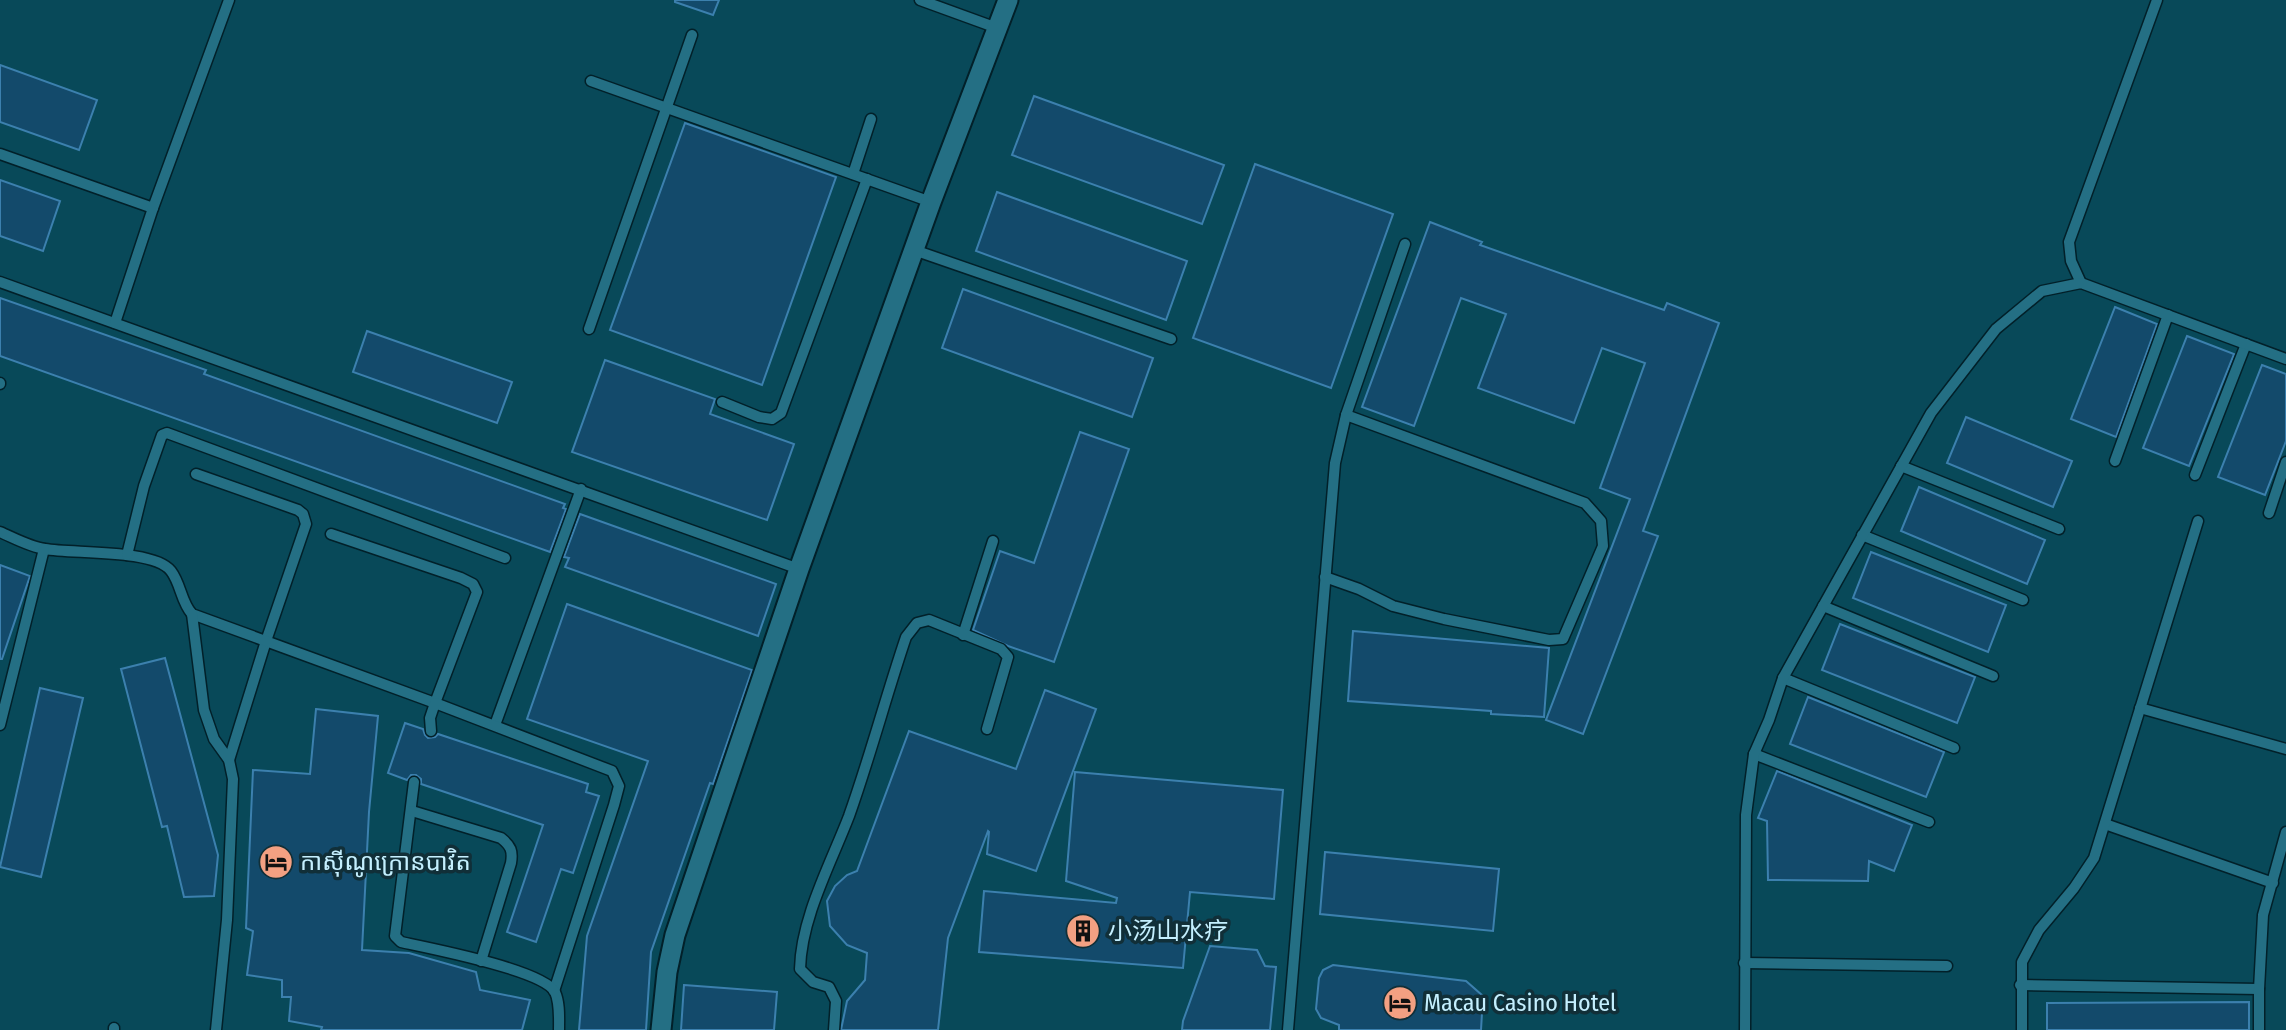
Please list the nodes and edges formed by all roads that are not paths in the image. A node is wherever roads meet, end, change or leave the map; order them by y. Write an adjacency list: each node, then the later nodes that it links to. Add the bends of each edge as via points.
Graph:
1 (229, 0): 14 (lane)
2 (920, 0): 5 (lane)
3 (1008, 0): 5 (street)
4 (2157, 0): 18 (lane, via 2069,242)
5 (997, 28): 13 (street)
6 (692, 35): 8 (lane)
7 (591, 81): 8 (lane)
8 (667, 108): 11 (lane); 21 (lane)
9 (871, 118): 11 (lane)
10 (0, 154): 14 (lane)
11 (853, 174): 12 (lane)
12 (867, 179): 13 (lane); 25 (lane, via 780,413 772,419 759,417)
13 (931, 202): 16 (street)
14 (153, 208): 20 (lane)
15 (1405, 244): 26 (lane)
16 (914, 250): 22 (lane); 43 (street)
17 (0, 282): 20 (lane)
18 (2081, 283): 19 (lane); 29 (lane, via 2042,291 1996,329 1931,413)
19 (2168, 315): 23 (lane); 27 (lane)
20 (115, 323): 32 (lane)
21 (589, 329)
22 (1171, 339)
23 (2246, 344): 24 (lane); 31 (lane)
24 (2286, 359)
25 (722, 402)
26 (1346, 415): 44 (lane, via 1335,463); 44 (lane, via 1586,503 1601,521 1603,546 1563,639 1549,640 1393,606)
27 (2115, 461)
28 (2286, 462): 33 (lane)
29 (1901, 466): 35 (lane); 38 (lane)
30 (196, 474): 49 (lane, via 303,514 305,532)
31 (2195, 475)
32 (581, 489): 43 (lane); 55 (lane)
33 (2269, 513)
34 (2198, 521): 53 (lane)
35 (2059, 529)
36 (0, 532): 40 (lane)
37 (331, 534): 52 (lane, via 461,578 478,592)
38 (1862, 535): 45 (lane); 46 (lane)
39 (993, 541): 48 (lane)
40 (44, 549): 41 (lane); 54 (lane)
41 (127, 555): 42 (lane, via 144,486 164,433); 47 (lane, via 162,563 171,570)
42 (505, 558)
43 (799, 569): 76 (street, via 675,935)
44 (1325, 577): 78 (lane)
45 (2023, 600)
46 (1823, 606): 50 (lane); 51 (lane)
47 (192, 614): 49 (lane); 61 (lane, via 204,710 214,739)
48 (964, 635): 56 (lane, via 1000,649 1008,657); 77 (lane, via 929,620 917,623 906,637 820,890 800,951 800,969 813,982 830,987 836,1001)
49 (266, 642): 52 (lane); 61 (lane)
50 (1993, 676)
51 (1783, 678): 58 (lane); 60 (lane)
52 (435, 703): 55 (lane); 57 (lane)
53 (2140, 708): 59 (lane); 65 (lane)
54 (0, 725)
55 (495, 725): 73 (lane, via 612,771 619,786)
56 (987, 729)
57 (431, 732)
58 (1954, 748)
59 (2286, 749)
60 (1754, 754): 64 (lane); 69 (lane, via 1746,815)
61 (229, 760): 74 (lane, via 233,779 227,920)
62 (414, 782): 63 (lane)
63 (412, 810): 68 (lane, via 395,936 401,942); 68 (lane, via 501,838 511,846 511,863)
64 (1929, 822)
65 (2105, 824): 67 (lane); 71 (lane, via 2094,858 2039,930 2022,962)
66 (2286, 832): 67 (lane)
67 (2273, 883): 72 (lane, via 2263,915)
68 (481, 961): 73 (lane, via 542,981)
69 (1744, 963): 70 (lane); 79 (lane)
70 (1947, 966)
71 (2020, 985): 72 (lane); 80 (lane)
72 (2259, 989): 81 (lane)
73 (554, 991): 75 (lane)
74 (216, 1030)
75 (559, 1030)
76 (660, 1030)
77 (834, 1030)
78 (1288, 1030)
79 (1745, 1030)
80 (2022, 1030)
81 (2259, 1030)

